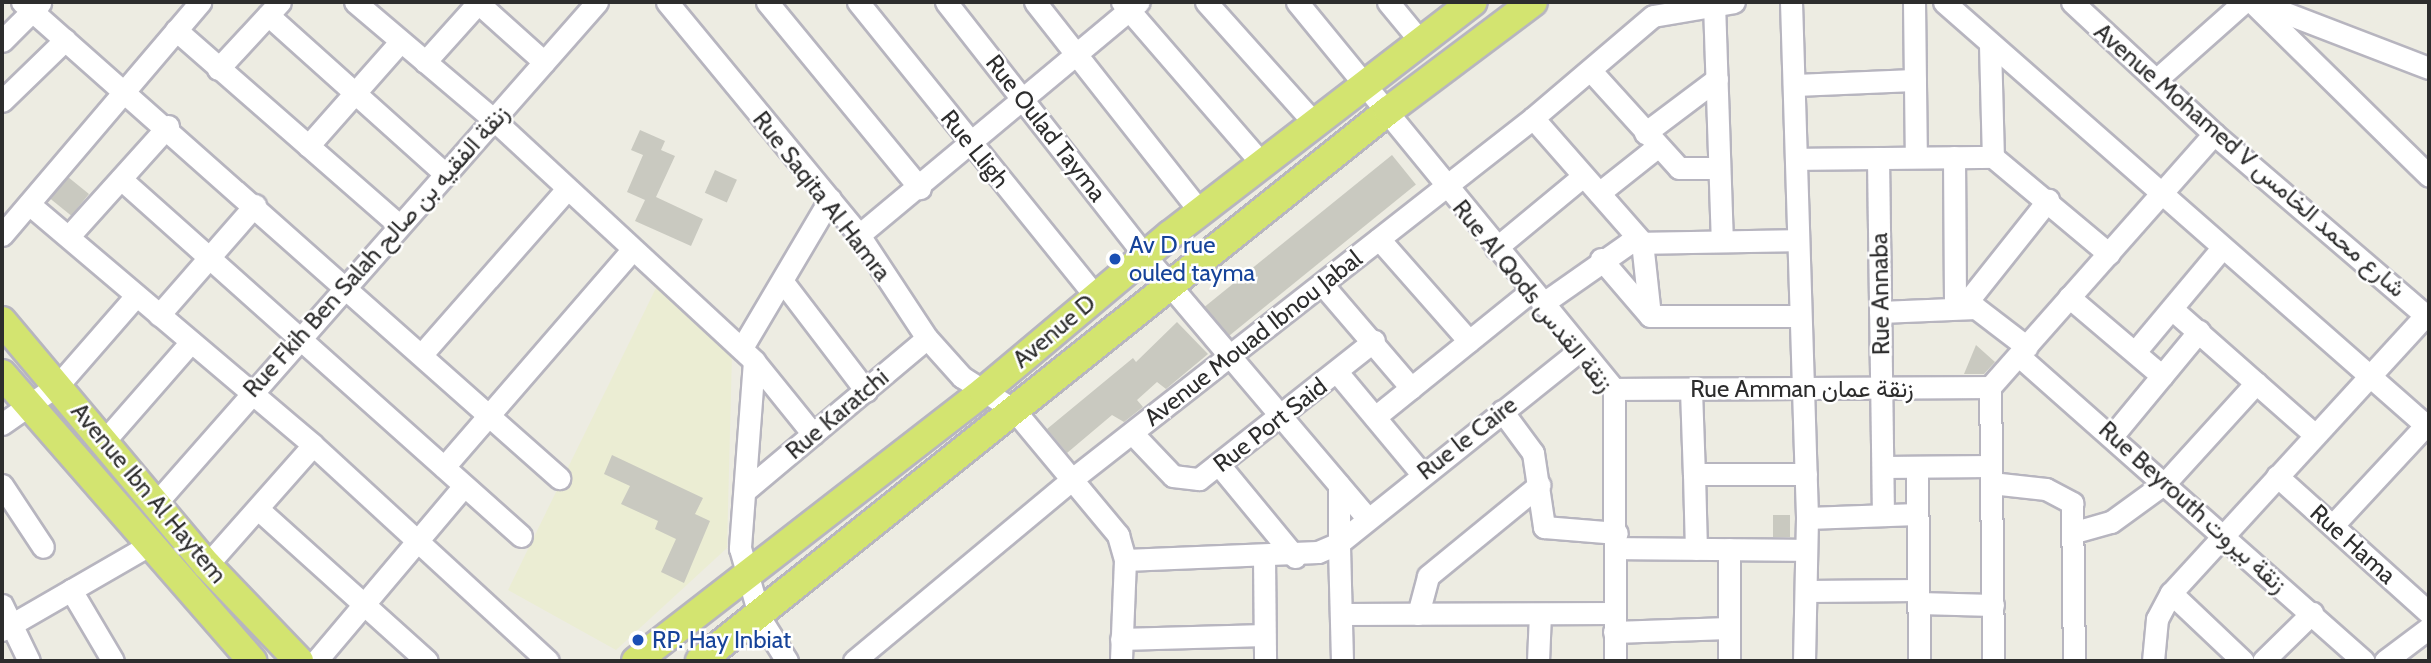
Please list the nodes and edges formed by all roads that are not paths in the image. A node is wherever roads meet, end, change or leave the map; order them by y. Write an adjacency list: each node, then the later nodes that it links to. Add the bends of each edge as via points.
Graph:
1 (200, 2): 27 (street)
2 (355, 2): 30 (street)
3 (478, 2): 34 (street); 35 (street)
4 (597, 2): 35 (street, Rue Fkih Ben Salah زنقة الفقيه بن صالح)
5 (667, 2): 73 (street, Rue Saqita Al Hamra)
6 (767, 2): 69 (street)
7 (858, 2): 55 (street, Rue Lligh)
8 (946, 2): 46 (street, Rue Oulad Tayma)
9 (1035, 2): 33 (street)
10 (1206, 2): 52 (street)
11 (1297, 2): 42 (street, Rue Al Qods زنقة القدس)
12 (1388, 2): 31 (street)
13 (1473, 2): 31 (main road, Avenue D)
14 (1533, 2): 48 (main road, Avenue D)
15 (1724, 2): 26 (street); 39 (street)
16 (1791, 2): 43 (street)
17 (1914, 2): 40 (street)
18 (1944, 2): 32 (street)
19 (2072, 2): 41 (street, Avenue Mohamed V شارع محمد الخامس)
20 (2244, 2): 41 (street)
21 (2252, 2): 66 (street)
22 (2257, 2): 36 (street)
23 (31, 5): 28 (street); 29 (street)
24 (1130, 5): 33 (street); 62 (street)
25 (274, 8): 37 (street); 45 (street)
26 (1646, 9): 38 (street, Avenue Mouad Ibnou Jabal)
27 (176, 30): 37 (street); 44 (street)
28 (65, 40): 44 (street); 47 (street)
29 (2, 41)
30 (400, 41): 34 (street); 45 (street)
31 (1421, 41): 42 (main road, Avenue D)
32 (1990, 45): 59 (street); 72 (street)
33 (1077, 54): 46 (street); 77 (street)
34 (425, 62): 50 (street)
35 (544, 62): 50 (street, Rue Fkih Ben Salah زنقة الفقيه بن صالح)
36 (2429, 68)
37 (218, 69): 56 (street)
38 (1591, 71): 49 (street, Avenue Mouad Ibnou Jabal); 54 (street)
39 (1717, 79): 54 (street); 63 (street)
40 (1915, 80): 43 (street); 57 (street)
41 (2156, 80): 53 (street, Avenue Mohamed V شارع محمد الخامس)
42 (1367, 85): 48 (street, Rue Al Qods زنقة القدس); 52 (main road, Avenue D)
43 (1794, 85): 61 (street)
44 (124, 87): 51 (street); 75 (street)
45 (353, 91): 56 (street); 64 (street)
46 (1022, 96): 55 (street); 90 (street, Rue Oulad Tayma)
47 (2, 101)
48 (1388, 111): 68 (street, Rue Al Qods زنقة القدس); 96 (main road, Avenue D)
49 (1533, 118): 65 (street); 68 (street, Avenue Mouad Ibnou Jabal)
50 (493, 119): 64 (street, Rue Fkih Ben Salah زنقة الفقيه بن صالح); 70 (street)
51 (168, 125): 67 (street); 76 (street)
52 (1316, 125): 62 (main road, Avenue D)
53 (2214, 134): 72 (street); 107 (street, Avenue Mohamed V شارع محمد الخامس)
54 (1651, 140): 63 (street, via 1683,170); 71 (street)
55 (971, 144): 69 (street); 97 (street, Rue Lligh)
56 (307, 146): 78 (street)
57 (1916, 156): 58 (street); 60 (street)
58 (1954, 156): 59 (street); 101 (street)
59 (1993, 157): 74 (street)
60 (1878, 158): 61 (street); 103 (street, Rue Annaba)
61 (1796, 159): 83 (street)
62 (1262, 165): 77 (main road, Avenue D)
63 (1719, 168): 84 (street)
64 (444, 173): 78 (street, Rue Fkih Ben Salah زنقة الفقيه بن صالح)
65 (1583, 176): 71 (street); 86 (street)
66 (2429, 176)
67 (121, 178): 81 (street); 91 (street)
68 (1445, 186): 82 (street, Avenue Mouad Ibnou Jabal); 86 (street, Rue Al Qods زنقة القدس)
69 (920, 188): 80 (street)
70 (566, 190): 88 (street); 118 (street)
71 (1599, 194): 85 (street)
72 (2162, 196): 87 (street); 89 (street)
73 (830, 199): 80 (street, Rue Saqita Al Hamra); 93 (street)
74 (2048, 200): 89 (street); 101 (street)
75 (29, 204): 79 (street); 81 (street)
76 (256, 205): 91 (street); 95 (street)
77 (1201, 213): 90 (main road, Avenue D)
78 (399, 225): 95 (street, Rue Fkih Ben Salah زنقة الفقيه بن صالح)
79 (2, 235)
80 (859, 235): 110 (street, Rue Saqita Al Hamra)
81 (69, 236): 98 (street)
82 (1379, 239): 94 (street, Avenue Mouad Ibnou Jabal); 113 (street)
83 (1797, 240): 84 (street); 106 (street)
84 (1722, 241): 85 (street)
85 (1642, 242): 92 (street, via 1618,246); 105 (street)
86 (1496, 248): 100 (street, Rue Al Qods زنقة القدس)
87 (2222, 248): 102 (street); 124 (street)
88 (631, 251): 119 (street); 138 (street)
89 (2109, 254): 99 (street)
90 (1145, 256): 96 (street, Rue Oulad Tayma); 97 (main road, Avenue D)
91 (207, 259): 104 (street); 111 (street)
92 (1601, 259): 100 (street); 105 (street)
93 (783, 282): 119 (street); 134 (street)
94 (1322, 284): 112 (street); 120 (street, Avenue Mouad Ibnou Jabal)
95 (346, 285): 111 (street, Rue Fkih Ben Salah زنقة الفقيه بن صالح); 118 (street)
96 (1171, 285): 120 (street, Rue Oulad Tayma); 137 (main road, Avenue D)
97 (1095, 296): 135 (main road, Avenue D)
98 (135, 297): 104 (street); 126 (street)
99 (2069, 297): 116 (street); 117 (street)
100 (1536, 298): 113 (street); 115 (street, Rue Al Qods زنقة القدس)
101 (1959, 307): 103 (street); 116 (street, Rue Beyrouth زنقة بيروت, via 1982,311)
102 (2172, 309): 109 (street); 117 (street)
103 (1880, 312): 130 (street, Rue Annaba)
104 (159, 315): 114 (street)
105 (1650, 316): 106 (street)
106 (1798, 316): 132 (street)
107 (2428, 316): 124 (street)
108 (2, 321): 126 (main road, Avenue Ibn Al Haytem)
109 (2199, 331): 123 (street); 125 (street)
110 (927, 338): 134 (street, Rue Karatchi); 135 (street, Rue Saqita Al Hamra, via 962,377)
111 (296, 339): 133 (street, Rue Fkih Ben Salah زنقة الفقيه بن صالح); 151 (street)
112 (1374, 341): 121 (street, Rue Port Said); 128 (street)
113 (1469, 341): 128 (street)
114 (191, 342): 133 (street); 148 (street)
115 (1580, 351): 129 (street, Rue Al Qods زنقة القدس); 139 (street, Rue le Caire)
116 (2023, 351): 127 (street); 147 (street, Rue Beyrouth زنقة بيروت)
117 (2135, 352): 123 (street)
118 (422, 354): 138 (street)
119 (748, 354): 145 (street); 166 (street)
120 (1230, 358): 141 (street, Rue Oulad Tayma); 144 (street, Avenue Mouad Ibnou Jabal)
121 (1337, 372): 140 (street); 141 (street, Rue Port Said)
122 (2, 374): 136 (main road, Avenue Ibn Al Haytem)
123 (2162, 376): 147 (street)
124 (2370, 376): 143 (street); 146 (street)
125 (2256, 383): 146 (street); 161 (street)
126 (59, 384): 136 (street); 148 (main road, Avenue Ibn Al Haytem)
127 (1990, 387): 130 (street, Rue Amman زنقة عمان); 157 (street)
128 (1411, 388): 140 (street)
129 (1614, 389): 131 (street, Rue Amman زنقة عمان); 178 (street, Rue Al Qods زنقة القدس)
130 (1881, 389): 132 (street, Rue Amman زنقة عمان); 152 (street, Rue Annaba)
131 (1690, 390): 132 (street, Rue Amman زنقة عمان); 155 (street)
132 (1803, 390): 156 (street)
133 (250, 391): 149 (street); 167 (street, Rue Fkih Ben Salah زنقة الفقيه بن صالح)
134 (866, 391): 145 (street, Rue Karatchi)
135 (984, 391): 137 (street, Rue Saqita Al Hamra); 189 (main road, Avenue D)
136 (29, 406): 142 (street); 180 (main road, Avenue Ibn Al Haytem)
137 (1014, 410): 160 (street, Rue Saqita Al Hamra); 202 (main road, Avenue D)
138 (488, 411): 151 (street); 159 (street)
139 (1502, 411): 154 (street, Rue le Caire); 164 (street, via 1533,453)
140 (1375, 417): 154 (street)
141 (1279, 418): 150 (street, Rue Port Said); 163 (street, Rue Oulad Tayma)
142 (2, 424)
143 (2428, 427): 173 (street)
144 (1132, 433): 150 (street, Rue Port Said, via 1180,479 1199,479); 160 (street, Avenue Mouad Ibnou Jabal)
145 (813, 434): 166 (street, Rue Karatchi)
146 (2314, 434): 158 (street)
147 (2113, 435): 161 (street, Rue Beyrouth زنقة بيروت)
148 (106, 439): 167 (main road, Avenue Ibn Al Haytem)
149 (313, 445): 168 (street); 177 (street)
150 (1220, 466): 186 (street)
151 (444, 467): 165 (street)
152 (1883, 467): 153 (street); 170 (street, Rue Annaba)
153 (1917, 467): 157 (street); 169 (street)
154 (1422, 474): 172 (street, Rue le Caire)
155 (1693, 474): 156 (street); 182 (street)
156 (1806, 474): 171 (street)
157 (1991, 475): 174 (street, via 2068,498); 195 (street)
158 (2277, 476): 173 (street, Rue Hama); 175 (street)
159 (559, 478)
160 (1071, 480): 187 (street, Rue Saqita Al Hamra, via 1118,535); 219 (street, Avenue Mouad Ibnou Jabal)
161 (2166, 482): 174 (street, via 2111,522); 175 (street, Rue Beyrouth زنقة بيروت)
162 (2, 485): 181 (street)
163 (1339, 485): 172 (street, Rue Oulad Tayma); 179 (street)
164 (1539, 485): 178 (street, via 1546,529); 200 (street, via 1428,576)
165 (464, 486): 176 (street); 177 (street)
166 (746, 490): 189 (street, via 739,523)
167 (157, 502): 188 (main road, Avenue Ibn Al Haytem)
168 (258, 509): 188 (street); 194 (street)
169 (1917, 514): 170 (street); 193 (street)
170 (1883, 515): 171 (street)
171 (1807, 518): 184 (street)
172 (1362, 523): 179 (street, Rue le Caire)
173 (2333, 526): 198 (street, Rue Hama)
174 (2075, 532): 229 (street)
175 (2224, 534): 192 (street); 197 (street, Rue Beyrouth زنقة بيروت)
176 (521, 536)
177 (414, 540): 194 (street); 215 (street)
178 (1617, 540): 182 (street); 203 (street, Rue Al Qods زنقة القدس)
179 (1339, 543): 186 (street); 199 (street)
180 (151, 544): 190 (street); 211 (main road, Avenue Ibn Al Haytem)
181 (43, 547)
182 (1696, 549): 183 (street)
183 (1729, 549): 184 (street); 205 (street)
184 (1806, 550): 191 (street)
185 (1264, 557): 186 (street); 187 (street); 207 (street)
186 (1295, 557)
187 (1125, 559): 208 (street)
188 (207, 565): 212 (main road, Avenue Ibn Al Haytem)
189 (746, 575): 202 (street); 216 (main road, Avenue D)
190 (71, 590): 204 (street); 210 (street)
191 (1806, 591): 193 (street); 226 (street)
192 (2171, 593): 230 (street, via 2157,619); 231 (street)
193 (1918, 597): 195 (street); 227 (street)
194 (364, 603): 213 (street); 214 (street)
195 (1993, 604): 228 (street)
196 (2, 605): 204 (street)
197 (2312, 612): 232 (street); 233 (street, Rue Beyrouth زنقة بيروت)
198 (2429, 613)
199 (1342, 614): 200 (street); 222 (street)
200 (1418, 614): 201 (street)
201 (1540, 614): 203 (street); 223 (street)
202 (760, 618): 217 (main road, Avenue D); 218 (street)
203 (1615, 622): 205 (street); 224 (street, Rue Al Qods زنقة القدس)
204 (6, 628): 209 (street)
205 (1728, 628): 225 (street)
206 (2429, 628): 234 (street)
207 (1264, 635): 208 (street); 221 (street)
208 (1121, 639): 220 (street)
209 (29, 661)
210 (113, 661)
211 (252, 661)
212 (299, 661)
213 (316, 661)
214 (427, 661)
215 (548, 661)
216 (636, 661)
217 (700, 661)
218 (787, 661)
219 (854, 661)
220 (1121, 661)
221 (1265, 661)
222 (1342, 661)
223 (1538, 661)
224 (1615, 661)
225 (1729, 661)
226 (1804, 661)
227 (1919, 661)
228 (1993, 661)
229 (2074, 661)
230 (2153, 661)
231 (2243, 661)
232 (2263, 661)
233 (2364, 661)
234 (2385, 661)

